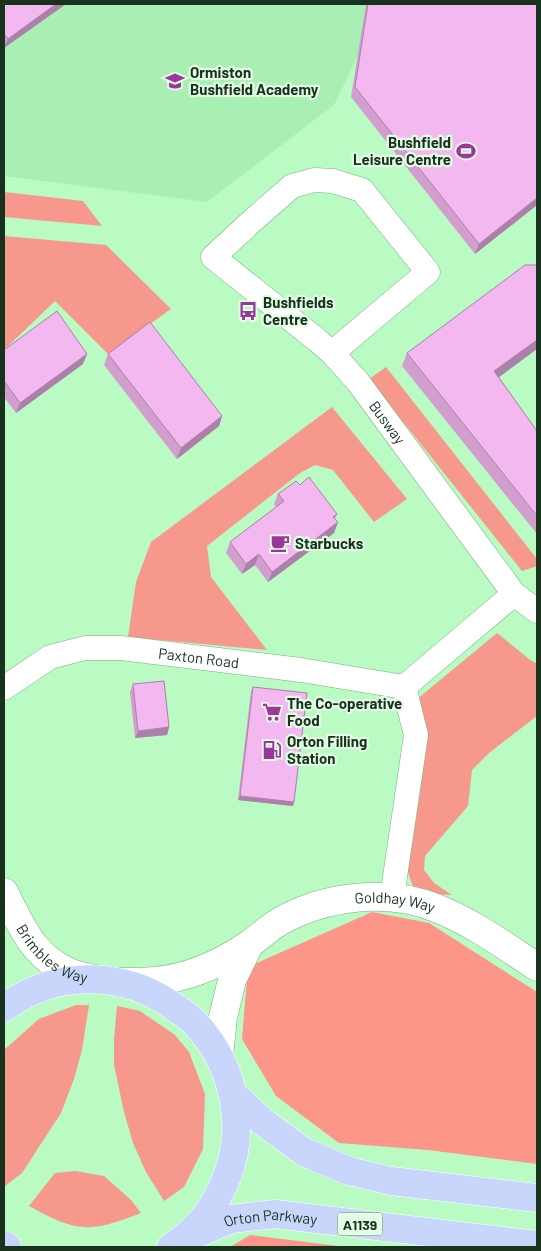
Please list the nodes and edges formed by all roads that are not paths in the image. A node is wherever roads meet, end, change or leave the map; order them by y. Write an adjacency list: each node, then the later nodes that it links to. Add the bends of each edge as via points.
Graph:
1 (332, 353): 1 (street, Busway, via 213,257 292,186 314,180 333,181 362,190 428,272); 2 (street, Busway, via 358,382)
2 (514, 594): 3 (street, Busway); 4 (street)
3 (537, 611)
4 (404, 686): 5 (street, Paxton Road, via 121,648 85,648 50,657); 7 (street, via 416,735)
5 (4, 688)
6 (4, 892): 10 (street, Brimbles Way, via 29,940 47,960 70,973)
7 (392, 897): 8 (street, Goldhay Way, via 349,898 307,908 278,923); 9 (street, Goldhay Way, via 435,907)
8 (248, 945): 10 (street, Goldhay Way, via 220,963 188,975 154,981); 12 (street, Goldhay Way, via 232,980 222,1017)
9 (537, 966)
10 (108, 980): 11 (main road, via 66,981 39,988); 12 (main road, via 160,996 194,1022)
11 (4, 1008)
12 (219, 1056): 13 (main road)
13 (234, 1094): 14 (main road, via 263,1122 304,1152 349,1171 391,1181); 15 (main road, via 237,1134 230,1173 212,1209)
14 (537, 1198)
15 (178, 1243): 17 (main road, Orton Parkway / A1139, via 231,1219 275,1214)
16 (4, 1245): 18 (main road)
17 (537, 1245)
18 (7, 1247)

